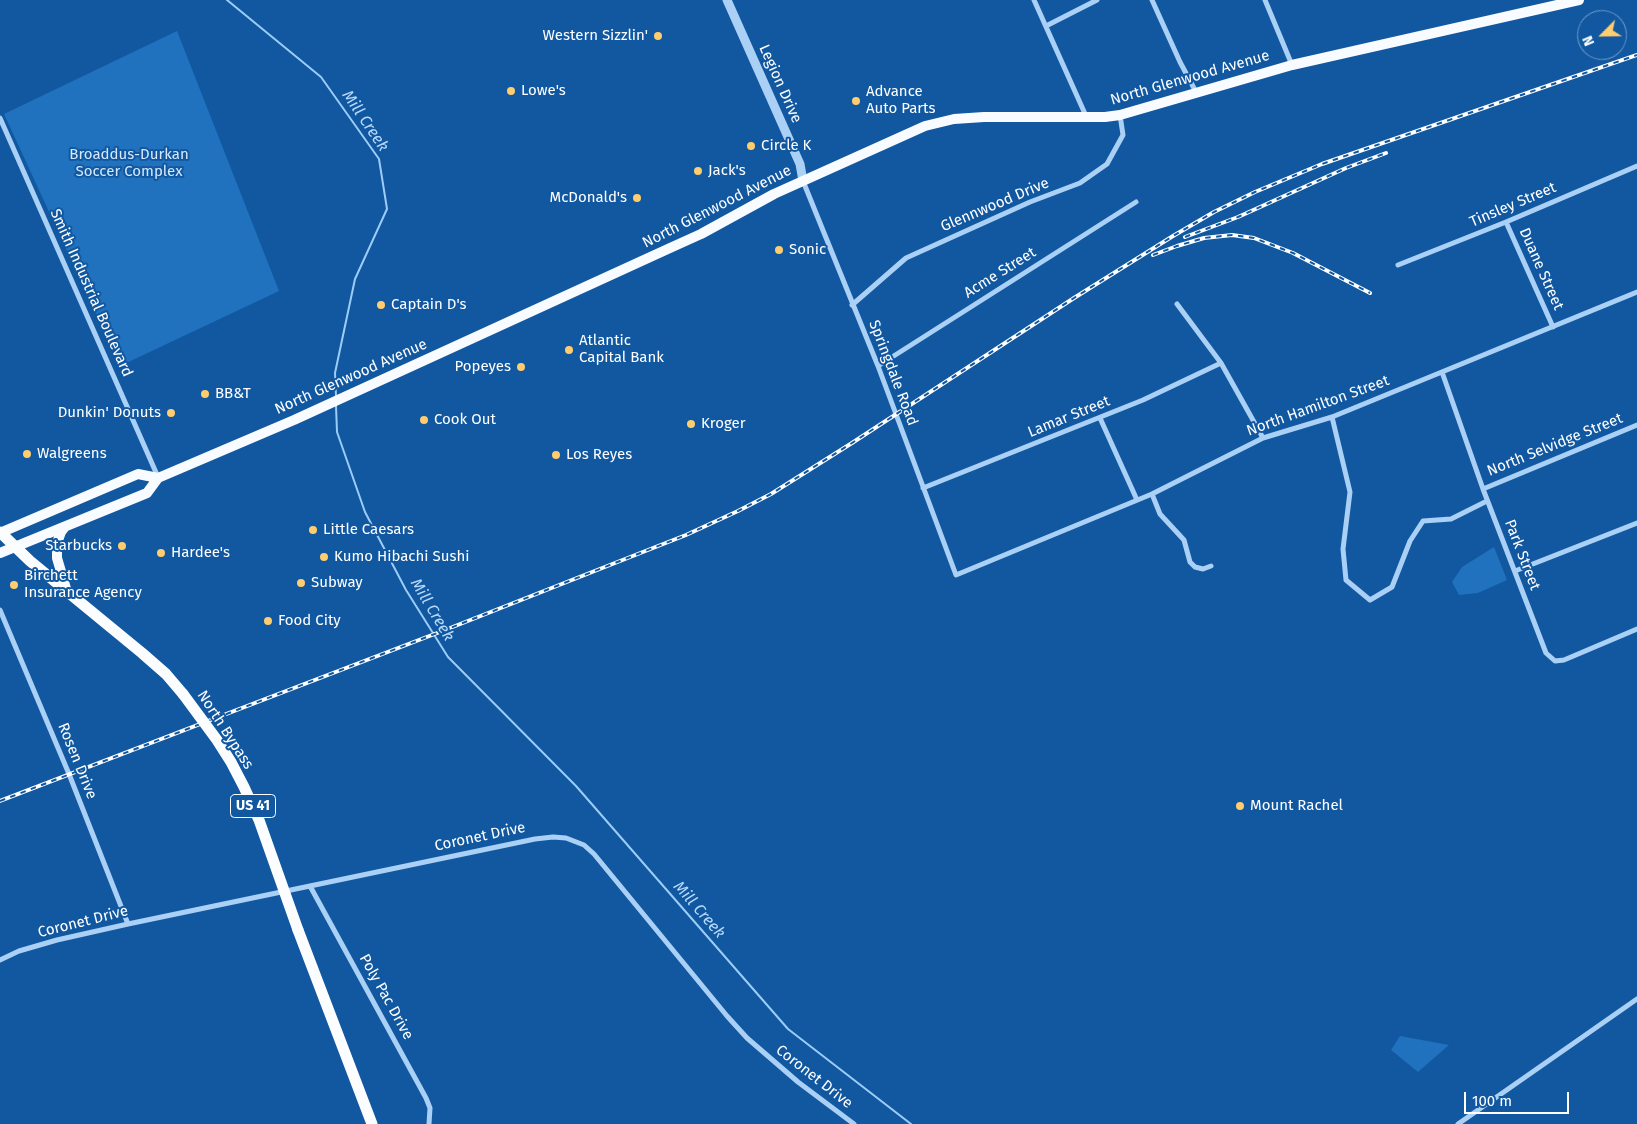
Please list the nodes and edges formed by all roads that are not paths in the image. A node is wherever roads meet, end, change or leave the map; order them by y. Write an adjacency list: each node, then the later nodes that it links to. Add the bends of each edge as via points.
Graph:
1 (727, 0): 14 (street, Legion Drive, via 800,164)
2 (1034, 0): 7 (street)
3 (1097, 0): 7 (street)
4 (1152, 0): 9 (street)
5 (1265, 0): 8 (street)
6 (1579, 0): 8 (main road, North Glenwood Avenue)
7 (1046, 26): 11 (street)
8 (1292, 65): 9 (main road, North Glenwood Avenue)
9 (1196, 92): 10 (main road, North Glenwood Avenue)
10 (1120, 115): 11 (main road, North Glenwood Avenue); 20 (street, Glennwood Drive, via 1123,135 1107,164 1080,183 906,258)
11 (1086, 116): 14 (main road, North Glenwood Avenue, via 954,119 925,126)
12 (0, 118): 29 (street, Smith Industrial Boulevard)
13 (1637, 166): 16 (street, Tinsley Street)
14 (803, 181): 20 (street, Springdale Road); 29 (main road, North Glenwood Avenue, via 685,242 294,420)
15 (1136, 202): 23 (street, Acme Street)
16 (1506, 222): 17 (street, Tinsley Street); 21 (street, Duane Street)
17 (1398, 265)
18 (1637, 292): 21 (street, North Hamilton Street)
19 (1177, 304): 22 (street)
20 (852, 305): 23 (street, Springdale Road)
21 (1553, 327): 24 (street, North Hamilton Street)
22 (1221, 363): 26 (street, Lamar Street); 28 (street)
23 (878, 366): 30 (street, Springdale Road)
24 (1442, 372): 25 (street, North Hamilton Street); 31 (street, Park Street)
25 (1332, 417): 28 (street, North Hamilton Street); 34 (street, via 1350,492 1342,549 1346,580 1370,600 1392,587 1410,541 1423,522 1451,519)
26 (1100, 418): 30 (street, Lamar Street); 33 (street)
27 (1637, 425): 31 (street, North Selvidge Street)
28 (1262, 438): 32 (street, North Hamilton Street)
29 (158, 478): 36 (main road, North Glenwood Avenue, via 147,493); 37 (main road, North Glenwood Avenue, via 138,474)
30 (923, 488): 42 (street, Springdale Road)
31 (1483, 489): 34 (street, Park Street)
32 (1152, 494): 33 (street, North Hamilton Street); 40 (street, via 1160,514 1184,540 1190,562 1203,569)
33 (1137, 500): 42 (street, North Hamilton Street)
34 (1487, 501): 41 (street, Park Street)
35 (1637, 523): 41 (street)
36 (66, 527): 38 (main road, North Glenwood Avenue); 43 (main road, via 57,543 57,558)
37 (0, 532): 38 (highway, North Bypass / US 41)
38 (15, 548): 39 (main road, North Glenwood Avenue); 43 (highway, North Bypass / US 41)
39 (0, 554)
40 (1211, 566)
41 (1515, 571): 45 (street, Park Street, via 1546,653 1555,661)
42 (956, 575)
43 (67, 592): 50 (highway, North Bypass / US 41, bridge, via 166,674 222,748 259,820)
44 (0, 610): 47 (street, Rosen Drive)
45 (1637, 629)
46 (310, 886): 47 (street, Coronet Drive); 51 (street, Poly Pac Drive, via 426,1098 430,1108); 52 (street, Coronet Drive, via 535,838 553,836 573,840 594,854 747,1038)
47 (128, 924): 48 (street, Coronet Drive, via 57,940)
48 (0, 960)
49 (1637, 999): 53 (street)
50 (372, 1124)
51 (429, 1124)
52 (854, 1124)
53 (1458, 1124)

